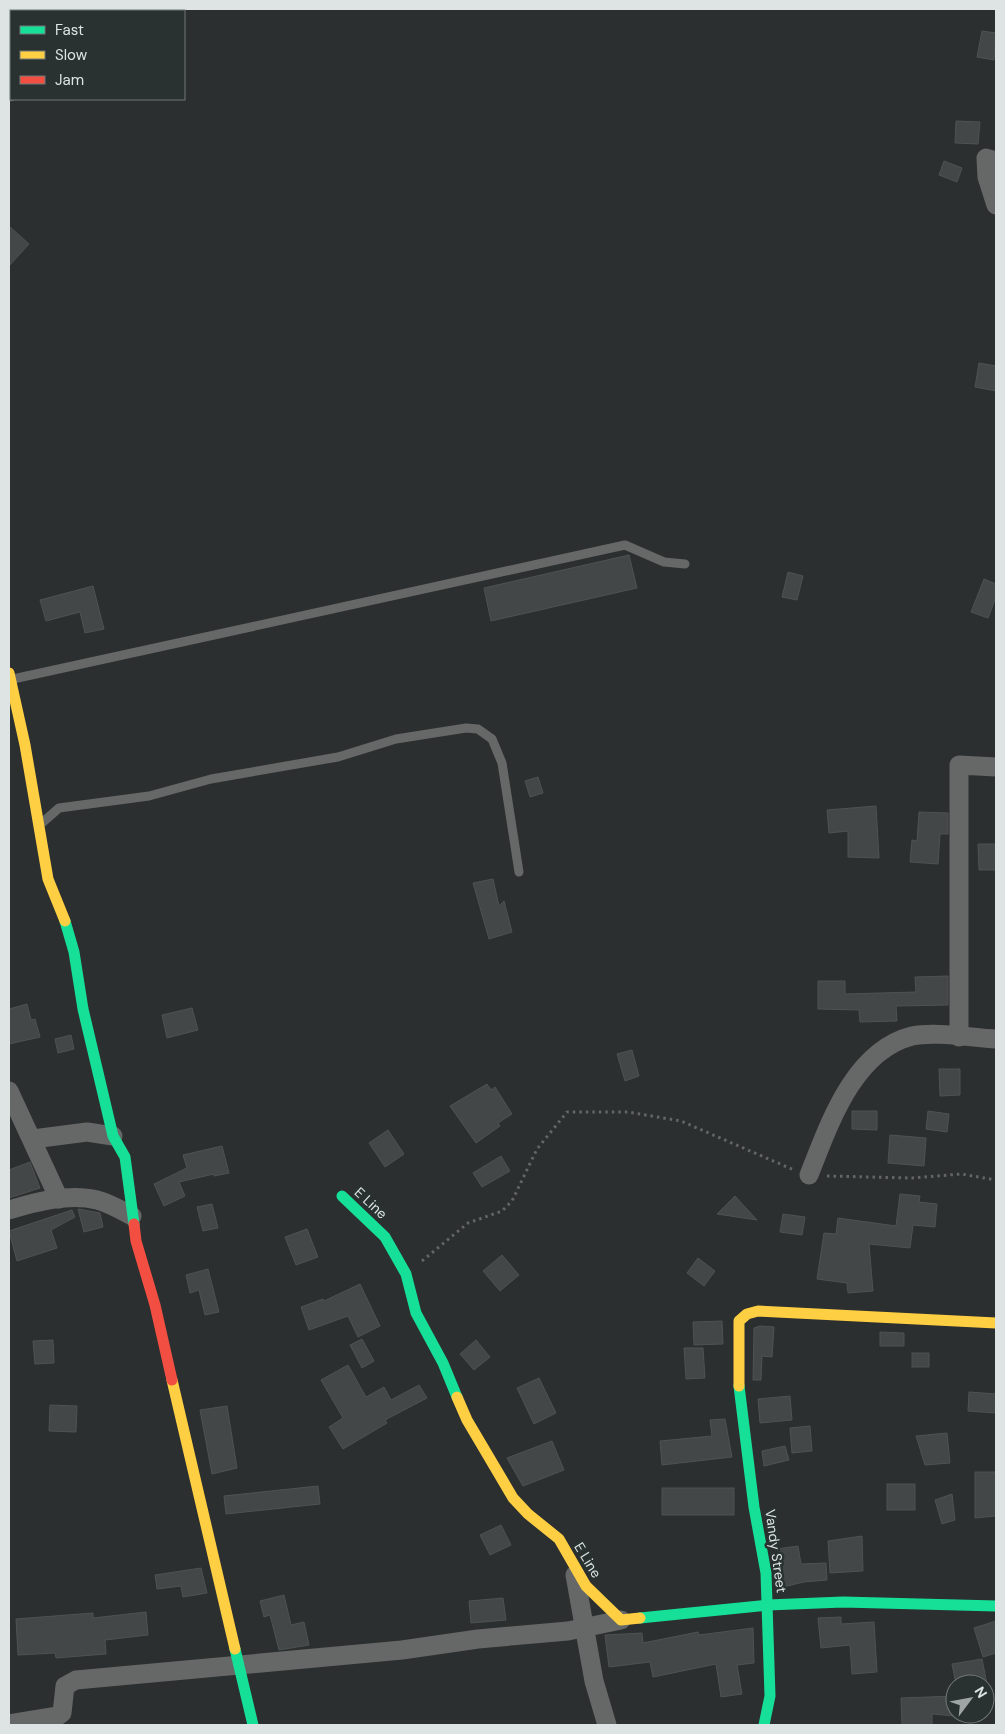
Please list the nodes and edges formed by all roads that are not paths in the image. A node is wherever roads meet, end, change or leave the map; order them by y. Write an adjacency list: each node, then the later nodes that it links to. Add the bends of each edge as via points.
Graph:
1 (996, 161): 2 (street, via 986,158)
2 (996, 204)
3 (685, 564): 4 (lane, via 664,562 625,545)
4 (10, 676): 6 (street)
5 (996, 767): 8 (street, via 959,765)
6 (39, 826): 7 (lane, via 59,808 149,796 211,779 338,757 396,739 478,729 492,739 502,762); 11 (street, via 48,879 74,952 83,1009)
7 (518, 872)
8 (959, 1037): 9 (street); 13 (street, via 913,1036 880,1052 842,1100)
9 (996, 1039)
10 (9, 1091): 12 (street)
11 (113, 1136): 12 (street, via 87,1132); 17 (street, via 125,1156)
12 (33, 1139): 15 (street)
13 (809, 1176)
14 (342, 1196): 19 (street, E Line, via 385,1237 406,1274 416,1313 467,1420 513,1498 559,1539)
15 (59, 1199): 16 (street); 17 (street, via 97,1200)
16 (9, 1210)
17 (132, 1216): 24 (street)
18 (996, 1323): 20 (street, Vandy Street, via 758,1311 739,1321 738,1382)
19 (573, 1563): 22 (street, E Line, via 586,1586); 23 (street)
20 (768, 1605): 21 (street, via 843,1602); 22 (street); 28 (street, Vandy Street, via 770,1696)
21 (996, 1606)
22 (621, 1620): 23 (street)
23 (585, 1627): 24 (street); 27 (street, via 594,1681)
24 (238, 1667): 25 (street, via 76,1680 65,1686 62,1713 58,1716); 26 (street)
25 (9, 1724)
26 (253, 1725)
27 (607, 1725)
28 (764, 1725)

